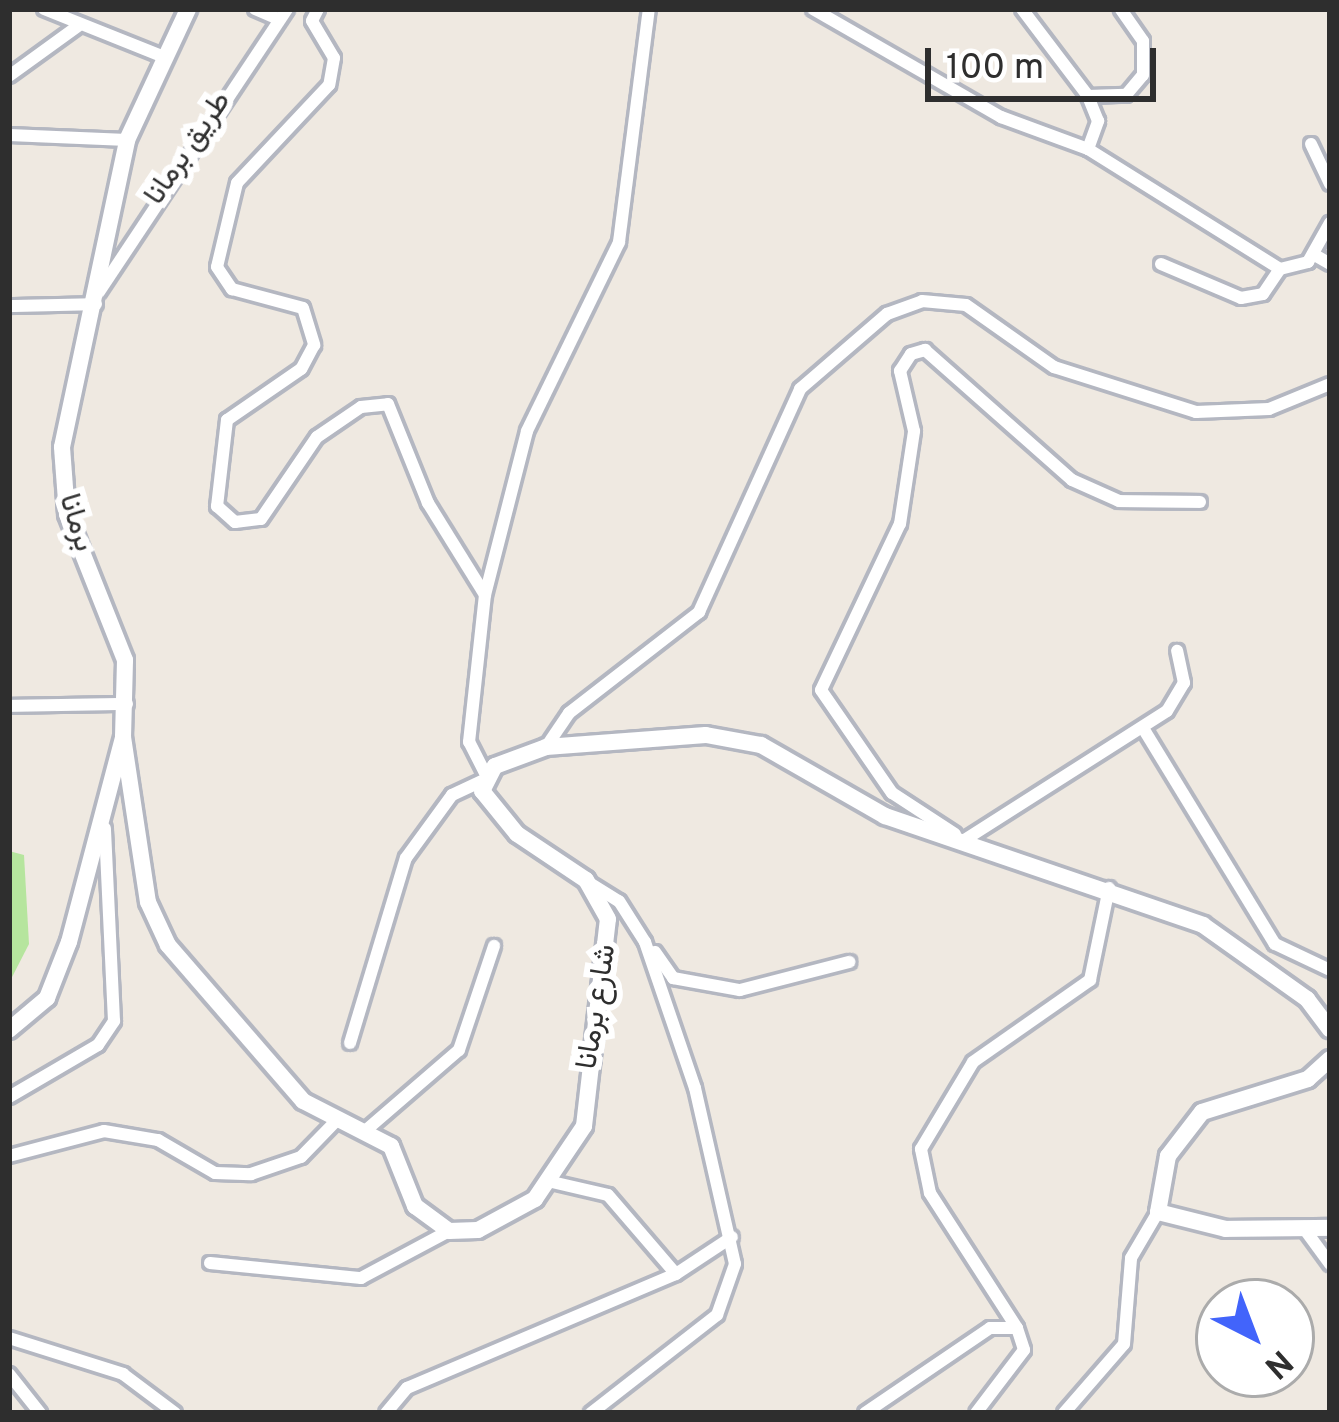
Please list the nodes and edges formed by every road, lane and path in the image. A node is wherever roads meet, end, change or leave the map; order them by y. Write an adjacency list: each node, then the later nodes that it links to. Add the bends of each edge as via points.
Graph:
1 (44, 9): 10 (street)
2 (188, 9): 11 (street, برمانا)
3 (255, 9): 9 (street)
4 (318, 9): 28 (street, via 313,21 334,58 329,85 237,183 217,267 232,289 303,308 314,345 301,369 221,430 217,506 235,522 261,519 317,436 362,406 388,404 428,503)
5 (649, 9): 28 (street, via 619,242 527,431)
6 (813, 9): 17 (street, via 1001,117)
7 (1022, 9): 13 (street)
8 (1121, 9): 13 (street, via 1143,41 1142,74 1126,95)
9 (283, 14): 24 (street, طريق برمانا)
10 (78, 26): 11 (street); 12 (street)
11 (164, 57): 15 (street, برمانا)
12 (9, 76)
13 (1088, 96): 17 (street, via 1098,121)
14 (9, 135): 15 (street)
15 (128, 140): 24 (street, برمانا)
16 (1311, 144): 18 (street)
17 (1088, 149): 23 (street)
18 (1330, 184)
19 (1330, 223): 20 (street)
20 (1313, 254): 22 (street); 23 (street)
21 (1161, 264): 23 (street, via 1241,298 1263,294)
22 (1330, 264)
23 (1280, 268)
24 (98, 298): 25 (street); 30 (street, برمانا, via 68,408 63,498 112,619)
25 (9, 306)
26 (1330, 384): 34 (street, via 1269,409 1196,412 1054,367 966,305 922,301 887,314 800,389 699,612 569,713)
27 (1200, 502): 37 (street, via 1119,501 1072,480 925,350 911,354 900,371 914,431 900,524 821,691 892,793)
28 (485, 595): 35 (street, via 469,742)
29 (1177, 651): 32 (street, via 1178,697)
30 (127, 704): 31 (street); 33 (street, برمانا)
31 (9, 706)
32 (1143, 728): 37 (street); 42 (street)
33 (122, 737): 36 (street, برمانا); 51 (street, via 148,902 168,945 302,1101)
34 (546, 747): 35 (street); 37 (street, via 747,741 885,816)
35 (484, 777): 38 (street, via 496,816); 48 (street, via 444,804 397,876)
36 (106, 828): 47 (street, برمانا, via 47,998); 50 (street, via 114,1021 98,1046)
37 (961, 837): 39 (street)
38 (586, 880): 40 (street); 54 (street, شارع برمانا, via 612,948 584,1126)
39 (1109, 886): 45 (street, via 1204,925); 63 (street, via 1090,980 973,1062 921,1149 930,1193)
40 (619, 901): 43 (street, via 683,982 748,990); 59 (street, via 645,942 688,1067)
41 (494, 946): 52 (street, via 459,1050)
42 (1285, 952): 44 (street); 45 (street)
43 (849, 962)
44 (1330, 970)
45 (1285, 983): 46 (street)
46 (1330, 1029)
47 (9, 1030)
48 (350, 1043)
49 (1330, 1059): 55 (street, via 1308,1079 1202,1112 1168,1156)
50 (9, 1097)
51 (335, 1122): 52 (street); 53 (street, via 301,1157 251,1174 201,1169 125,1132 82,1132)
52 (365, 1131): 58 (street, via 401,1158 424,1217)
53 (9, 1156)
54 (552, 1182): 58 (street, شارع برمانا, via 492,1224); 62 (street, via 608,1195)
55 (1158, 1212): 56 (street, via 1226,1229); 72 (street, via 1130,1258 1124,1344)
56 (1302, 1226): 57 (street); 61 (street)
57 (1330, 1228)
58 (449, 1231): 60 (street, via 361,1278)
59 (732, 1237): 62 (street); 69 (street, via 731,1286 717,1315)
60 (211, 1263)
61 (1330, 1264)
62 (676, 1274): 68 (street, via 406,1388)
63 (1016, 1328): 70 (street, via 990,1328); 71 (street, via 1024,1350)
64 (9, 1338): 67 (street, via 123,1374)
65 (9, 1374): 66 (street)
66 (40, 1413)
67 (175, 1413)
68 (386, 1413)
69 (591, 1413)
70 (865, 1413)
71 (976, 1413)
72 (1064, 1413)

